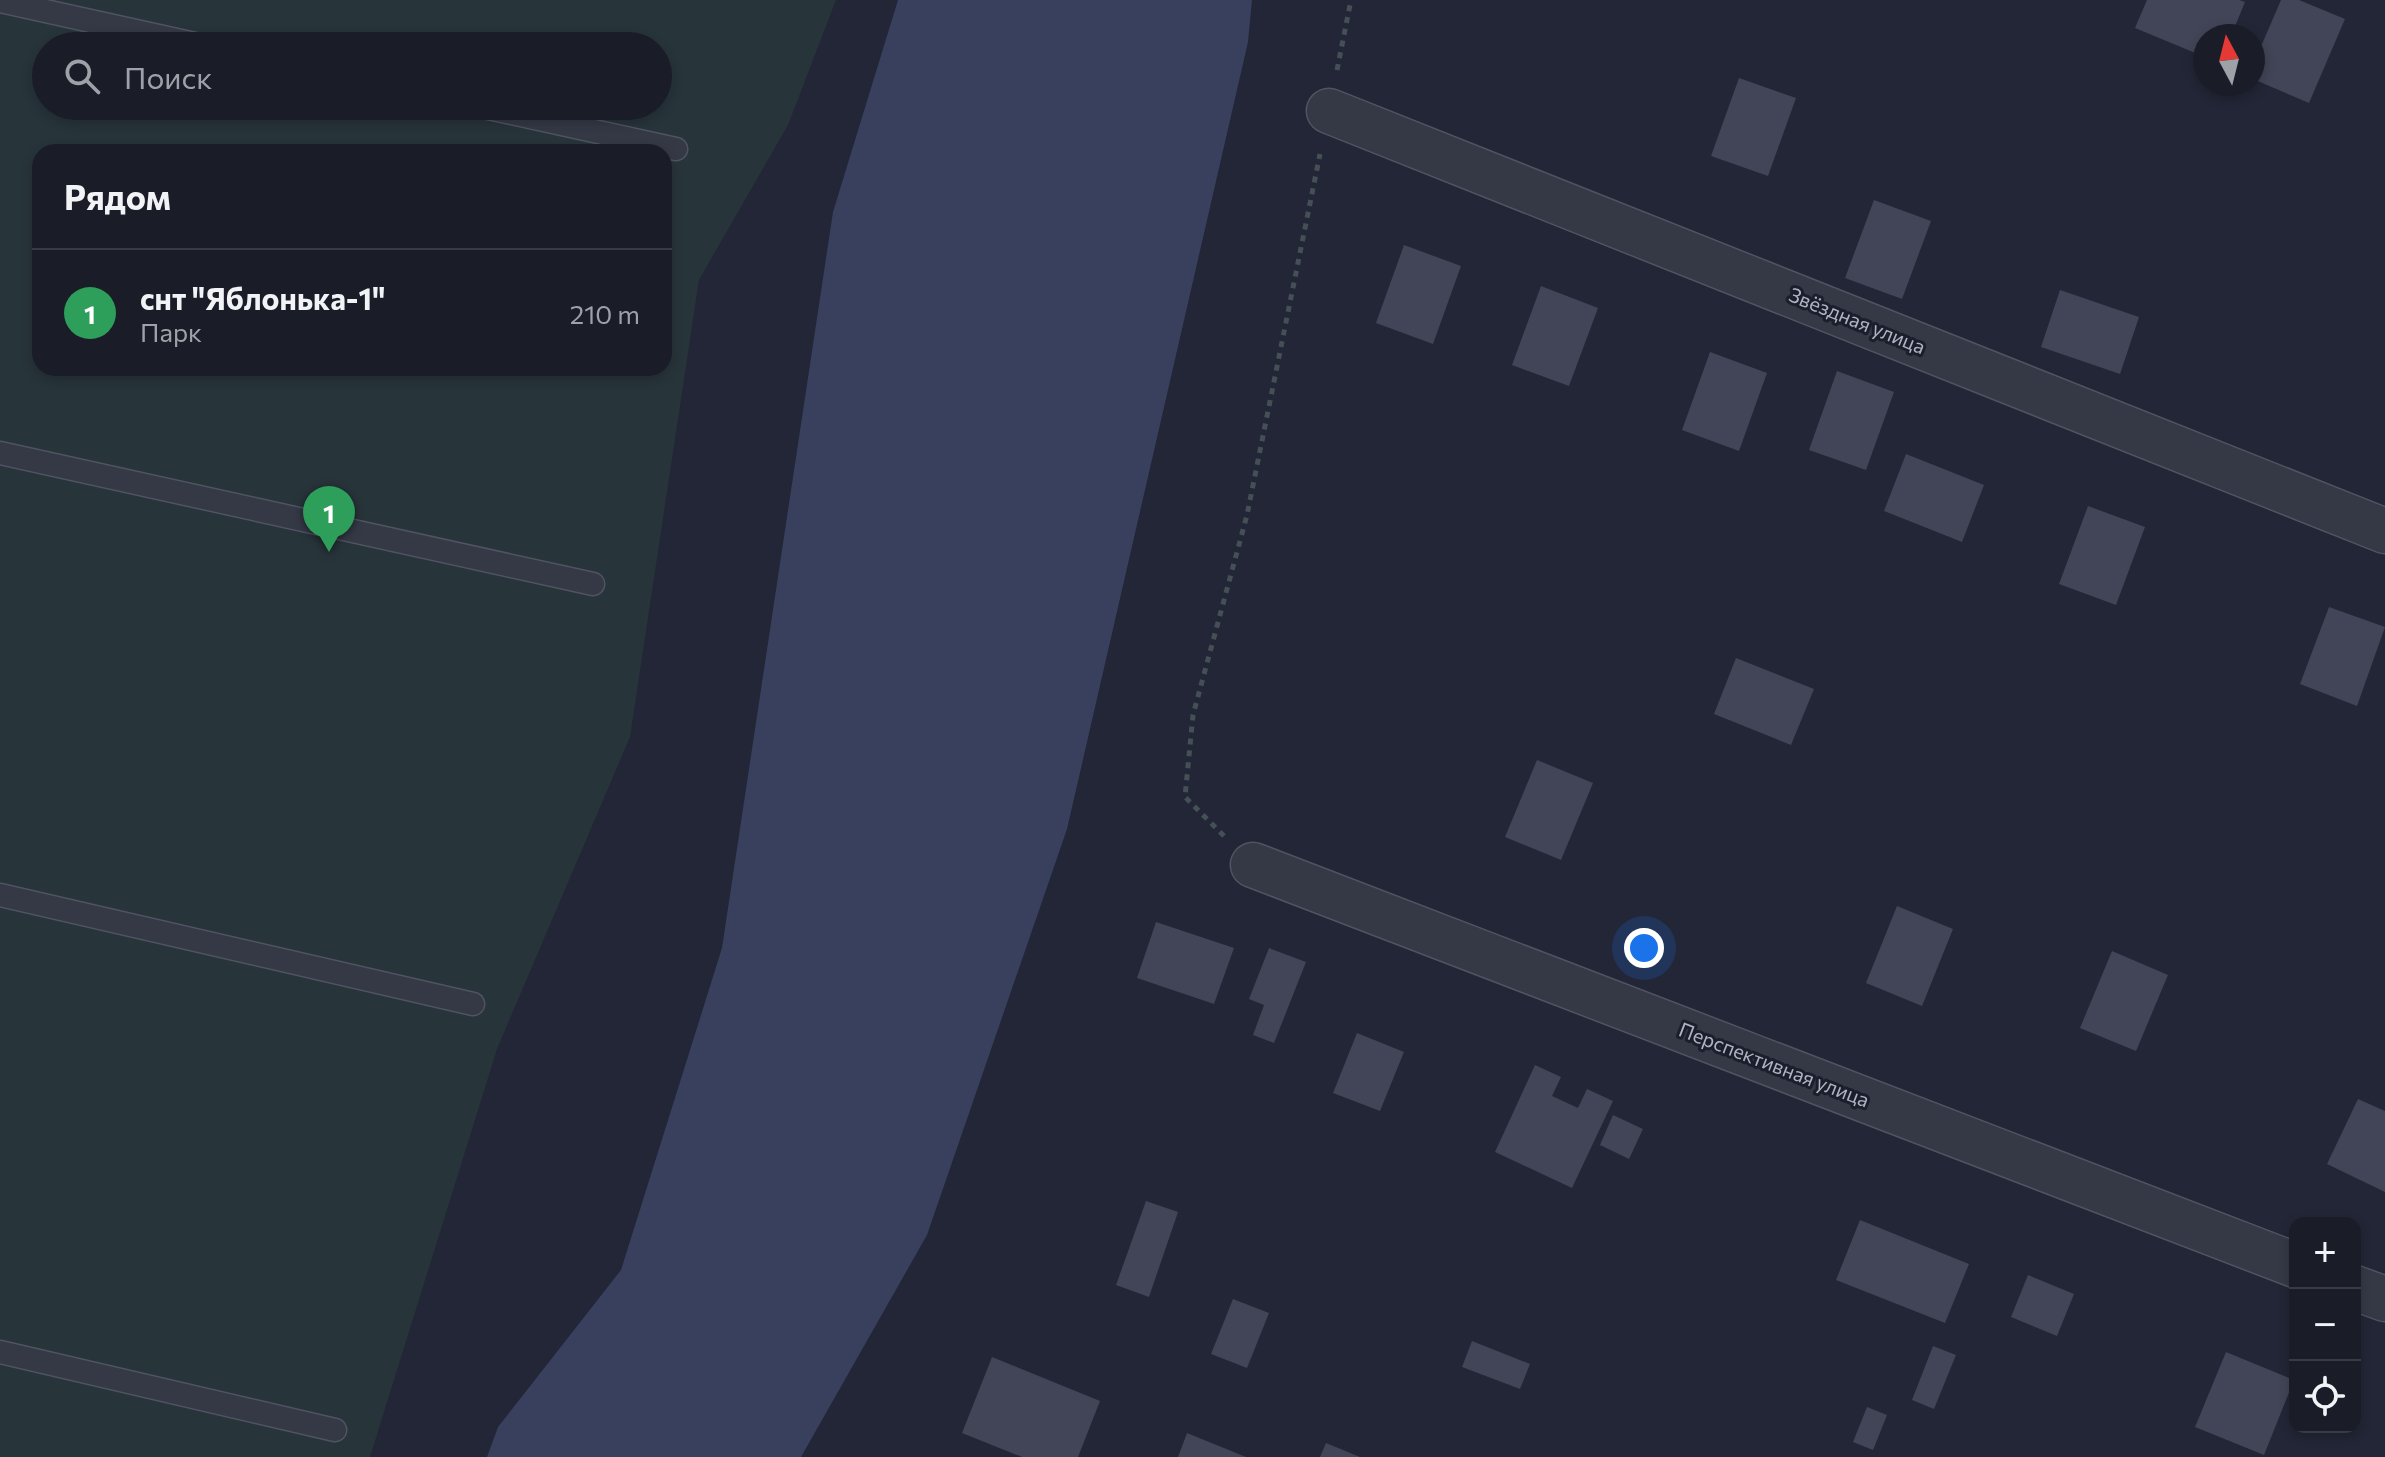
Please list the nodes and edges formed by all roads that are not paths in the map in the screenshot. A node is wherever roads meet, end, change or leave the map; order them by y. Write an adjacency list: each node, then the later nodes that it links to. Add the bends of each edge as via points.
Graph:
1 (0, 1): 2 (lane)
2 (141, 32)
3 (1329, 111): 9 (street, Звёздная улица)
4 (543, 120): 5 (lane)
5 (653, 144)
6 (672, 148): 7 (lane)
7 (676, 149)
8 (0, 453): 10 (lane)
9 (2385, 531)
10 (593, 584)
11 (1253, 865): 14 (street, Перспективная улица)
12 (0, 895): 13 (lane)
13 (473, 1004)
14 (2289, 1263)
15 (2358, 1289): 16 (street)
16 (2385, 1299)
17 (0, 1352): 18 (lane)
18 (335, 1430)

